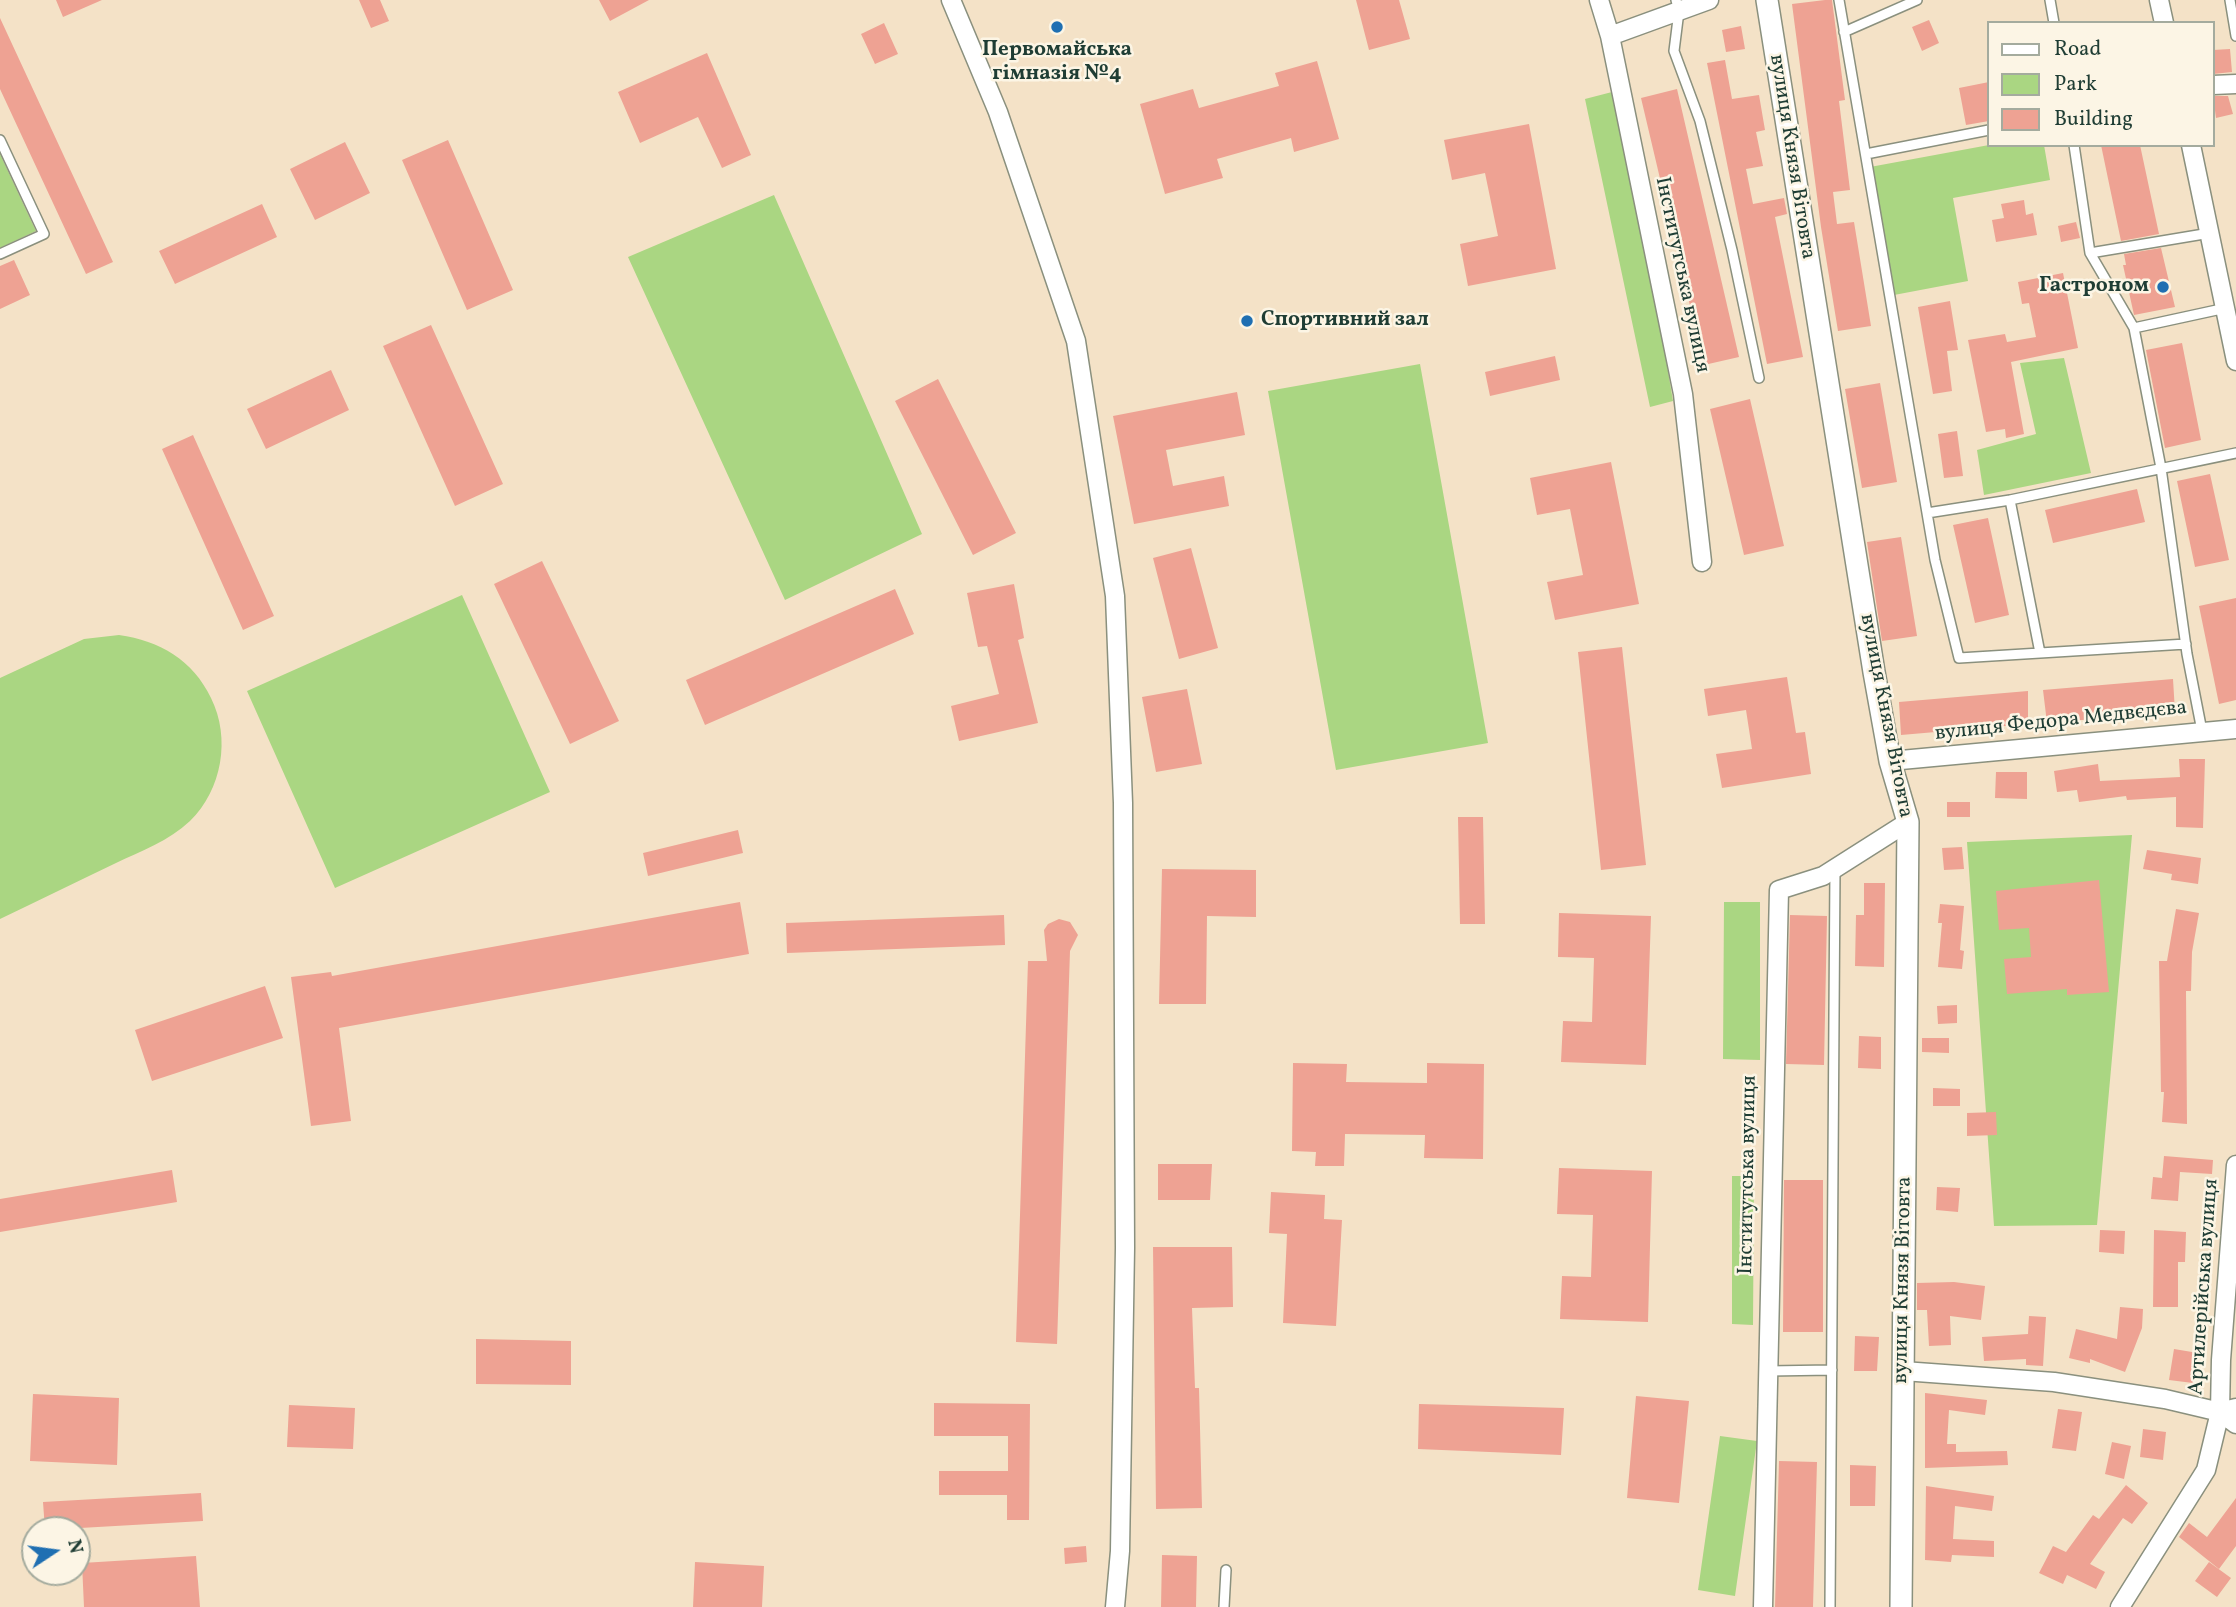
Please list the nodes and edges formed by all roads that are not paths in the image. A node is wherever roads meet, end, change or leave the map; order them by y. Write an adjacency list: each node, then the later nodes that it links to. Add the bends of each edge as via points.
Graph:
1 (951, 0): 49 (street, via 998,112 1076,341 1115,596 1123,803 1125,1248)
2 (1598, 0): 14 (street, Інститутська вулиця)
3 (1709, 0): 10 (street)
4 (1767, 0): 39 (street, вулиця Князя Вітовта)
5 (1839, 0): 13 (lane)
6 (1917, 0): 13 (lane)
7 (2050, 0): 11 (lane)
8 (2159, 0): 12 (street)
9 (2230, 0): 15 (lane)
10 (1677, 6): 14 (street); 29 (lane, via 1674,51 1704,134)
11 (2054, 21)
12 (2164, 21)
13 (1844, 32): 22 (lane)
14 (1610, 36): 34 (street, Інститутська вулиця, via 1683,394)
15 (2236, 36)
16 (2236, 83): 17 (street)
17 (2215, 85)
18 (1988, 130): 22 (lane)
19 (0, 140): 25 (lane, via 44,234)
20 (2074, 147): 24 (lane)
21 (2191, 147): 23 (street)
22 (1866, 154): 33 (lane)
23 (2210, 233): 24 (lane); 26 (street)
24 (2090, 253): 27 (lane)
25 (0, 254)
26 (2226, 308): 27 (lane); 28 (street)
27 (2134, 328): 31 (lane)
28 (2236, 361)
29 (1759, 378)
30 (2236, 453): 31 (lane)
31 (2161, 468): 32 (lane); 35 (lane)
32 (2010, 500): 33 (lane); 36 (lane)
33 (1927, 513): 36 (lane, via 1959,658)
34 (1702, 562)
35 (2186, 644): 36 (lane); 38 (lane)
36 (2040, 653)
37 (2236, 729): 38 (street, вулиця Федора Медвєдєва)
38 (2202, 731): 39 (street, вулиця Федора Медвєдєва)
39 (1890, 761): 40 (street, вулиця Князя Вітовта)
40 (1908, 822): 41 (street, Інститутська вулиця); 45 (street, вулиця Князя Вітовта)
41 (1835, 868): 43 (lane); 44 (street, Інститутська вулиця, via 1779,890)
42 (2236, 1165): 46 (street, Артилерійська вулиця, via 2221,1360)
43 (1832, 1370): 44 (lane); 52 (lane)
44 (1768, 1371): 51 (street, Інститутська вулиця)
45 (1903, 1371): 46 (street, via 2054,1382); 53 (street, вулиця Князя Вітовта)
46 (2228, 1410): 47 (street); 54 (street, Артилерійська вулиця, via 2206,1471)
47 (2236, 1424)
48 (1226, 1570): 50 (lane)
49 (1115, 1607)
50 (1224, 1607)
51 (1763, 1607)
52 (1829, 1607)
53 (1901, 1607)
54 (2120, 1607)

